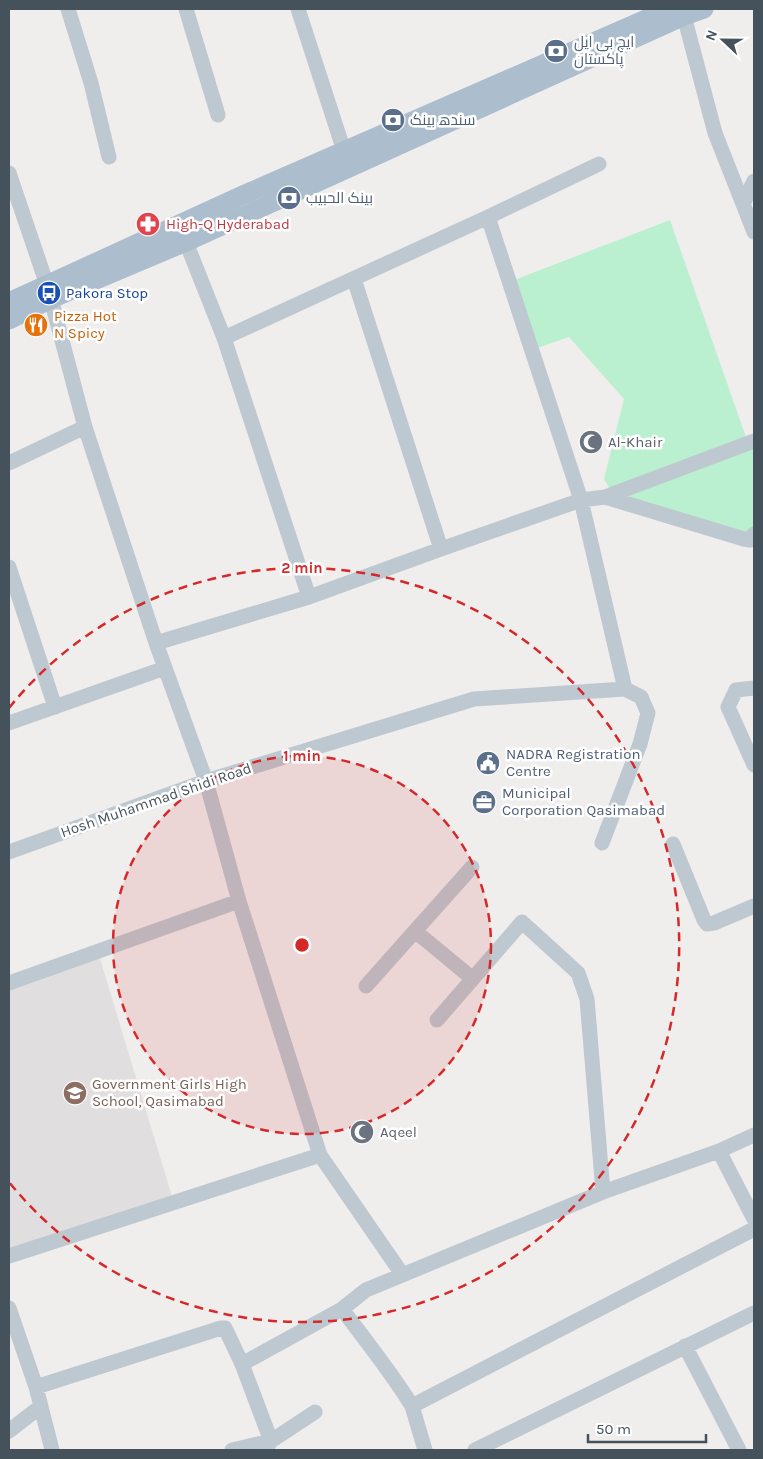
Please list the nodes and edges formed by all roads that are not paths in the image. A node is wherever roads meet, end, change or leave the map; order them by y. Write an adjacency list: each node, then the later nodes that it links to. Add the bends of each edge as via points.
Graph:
1 (68, 9): 8 (street, via 91,83)
2 (186, 9): 6 (street)
3 (298, 9): 7 (street)
4 (704, 9): 5 (main road)
5 (678, 11): 7 (main road); 12 (street, via 715,133); 15 (main road)
6 (218, 115)
7 (344, 151): 17 (main road, via 243,195)
8 (108, 158)
9 (599, 164): 13 (street)
10 (9, 172): 17 (street)
11 (754, 181): 12 (street)
12 (743, 204): 14 (street)
13 (488, 217): 16 (street); 25 (street)
14 (754, 232)
15 (186, 242): 17 (main road); 20 (street)
16 (354, 279): 20 (street); 27 (street)
17 (49, 292): 18 (main road); 19 (main road); 21 (street)
18 (9, 302)
19 (9, 320)
20 (224, 338): 29 (street)
21 (85, 427): 23 (street); 30 (street)
22 (754, 441): 24 (street)
23 (9, 463)
24 (605, 497): 25 (street); 26 (street, via 744,539 750,540)
25 (581, 500): 27 (street); 33 (street)
26 (754, 534)
27 (441, 548): 29 (street)
28 (9, 566): 34 (street)
29 (309, 596): 30 (street)
30 (156, 643): 31 (street)
31 (165, 668): 34 (street); 37 (street)
32 (754, 688): 36 (street, via 736,690 728,707)
33 (625, 689): 37 (street, Hosh Muhammad Shidi Road, via 474,699); 38 (street, via 641,697 648,713 640,744)
34 (55, 707): 35 (street)
35 (9, 722)
36 (754, 765)
37 (206, 781): 40 (street, Hosh Muhammad Shidi Road); 42 (street)
38 (602, 843)
39 (673, 844): 43 (street, via 707,924)
40 (9, 852)
41 (472, 867): 44 (street)
42 (239, 901): 46 (street); 51 (street)
43 (754, 906)
44 (416, 931): 45 (street); 47 (street)
45 (473, 979): 48 (street); 52 (street, via 522,922 578,973 587,999)
46 (9, 983)
47 (366, 986)
48 (437, 1020)
49 (754, 1135): 50 (street)
50 (719, 1151): 52 (street); 53 (street)
51 (320, 1154): 55 (street); 56 (street)
52 (603, 1192): 56 (street)
53 (754, 1219)
54 (754, 1229): 63 (street)
55 (9, 1256)
56 (402, 1274): 58 (street, via 366,1290)
57 (9, 1308): 62 (street)
58 (342, 1309): 61 (street); 63 (street)
59 (754, 1313): 60 (street)
60 (685, 1346): 71 (street); 72 (street)
61 (242, 1364): 62 (street, via 225,1328 221,1328); 67 (street)
62 (36, 1387): 64 (street)
63 (412, 1406): 70 (street)
64 (40, 1407): 66 (street); 68 (street)
65 (315, 1412): 67 (street)
66 (9, 1431)
67 (268, 1446): 69 (street)
68 (52, 1450)
69 (232, 1450)
70 (425, 1450)
71 (475, 1450)
72 (739, 1450)

